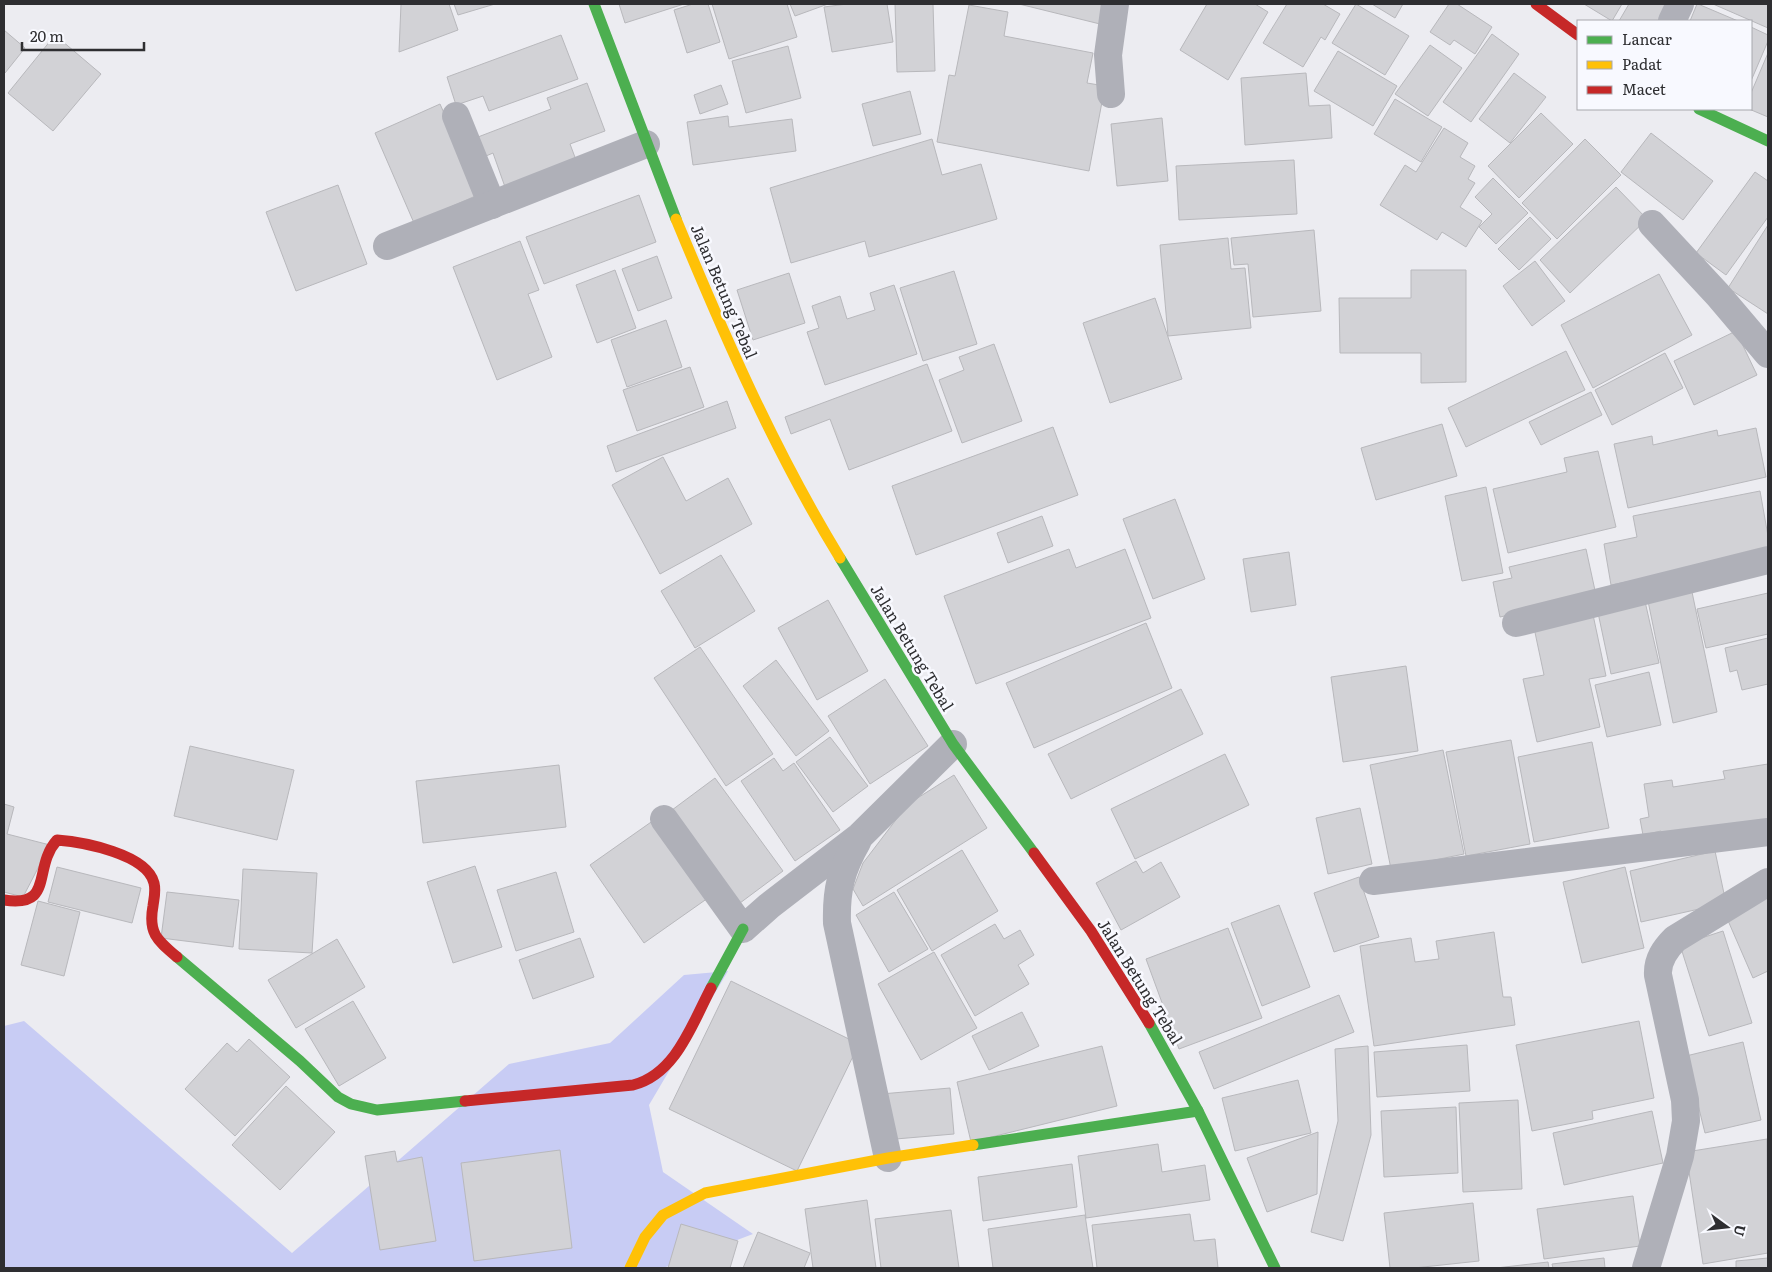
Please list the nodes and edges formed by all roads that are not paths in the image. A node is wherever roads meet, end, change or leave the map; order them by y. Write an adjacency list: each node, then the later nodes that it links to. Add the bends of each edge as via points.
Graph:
1 (594, 4): 11 (street, Jalan Betung Tebal)
2 (1115, 4): 7 (street, via 1108,54)
3 (1536, 4): 6 (street)
4 (1680, 4): 5 (street)
5 (1672, 20)
6 (1577, 34)
7 (1111, 94)
8 (1701, 110): 10 (street)
9 (456, 116): 12 (street)
10 (1768, 141)
11 (646, 144): 12 (street); 18 (street, Jalan Betung Tebal, via 753,396 821,526)
12 (492, 204): 14 (street)
13 (1652, 224): 15 (street)
14 (387, 246)
15 (1768, 354)
16 (1768, 560): 17 (street)
17 (1516, 623)
18 (953, 744): 21 (street); 26 (street, Jalan Betung Tebal, via 1091,931 1161,1041)
19 (664, 819): 25 (street)
20 (1768, 832): 22 (street)
21 (860, 836): 25 (street); 27 (street, via 839,882 837,923)
22 (1373, 881)
23 (1768, 882): 30 (street, via 1676,939 1660,961 1658,975 1685,1100 1686,1120 1680,1156)
24 (4, 900): 25 (street, via 19,904 38,894 50,849 57,840 136,861 152,875 151,924 157,940 338,1097 351,1104 377,1110 633,1086 646,1082 666,1068 674,1056)
25 (743, 929)
26 (1198, 1111): 27 (street); 29 (street, Jalan Betung Tebal)
27 (888, 1158): 28 (street, via 705,1193 662,1215 645,1237)
28 (630, 1268)
29 (1275, 1268)
30 (1646, 1268)

